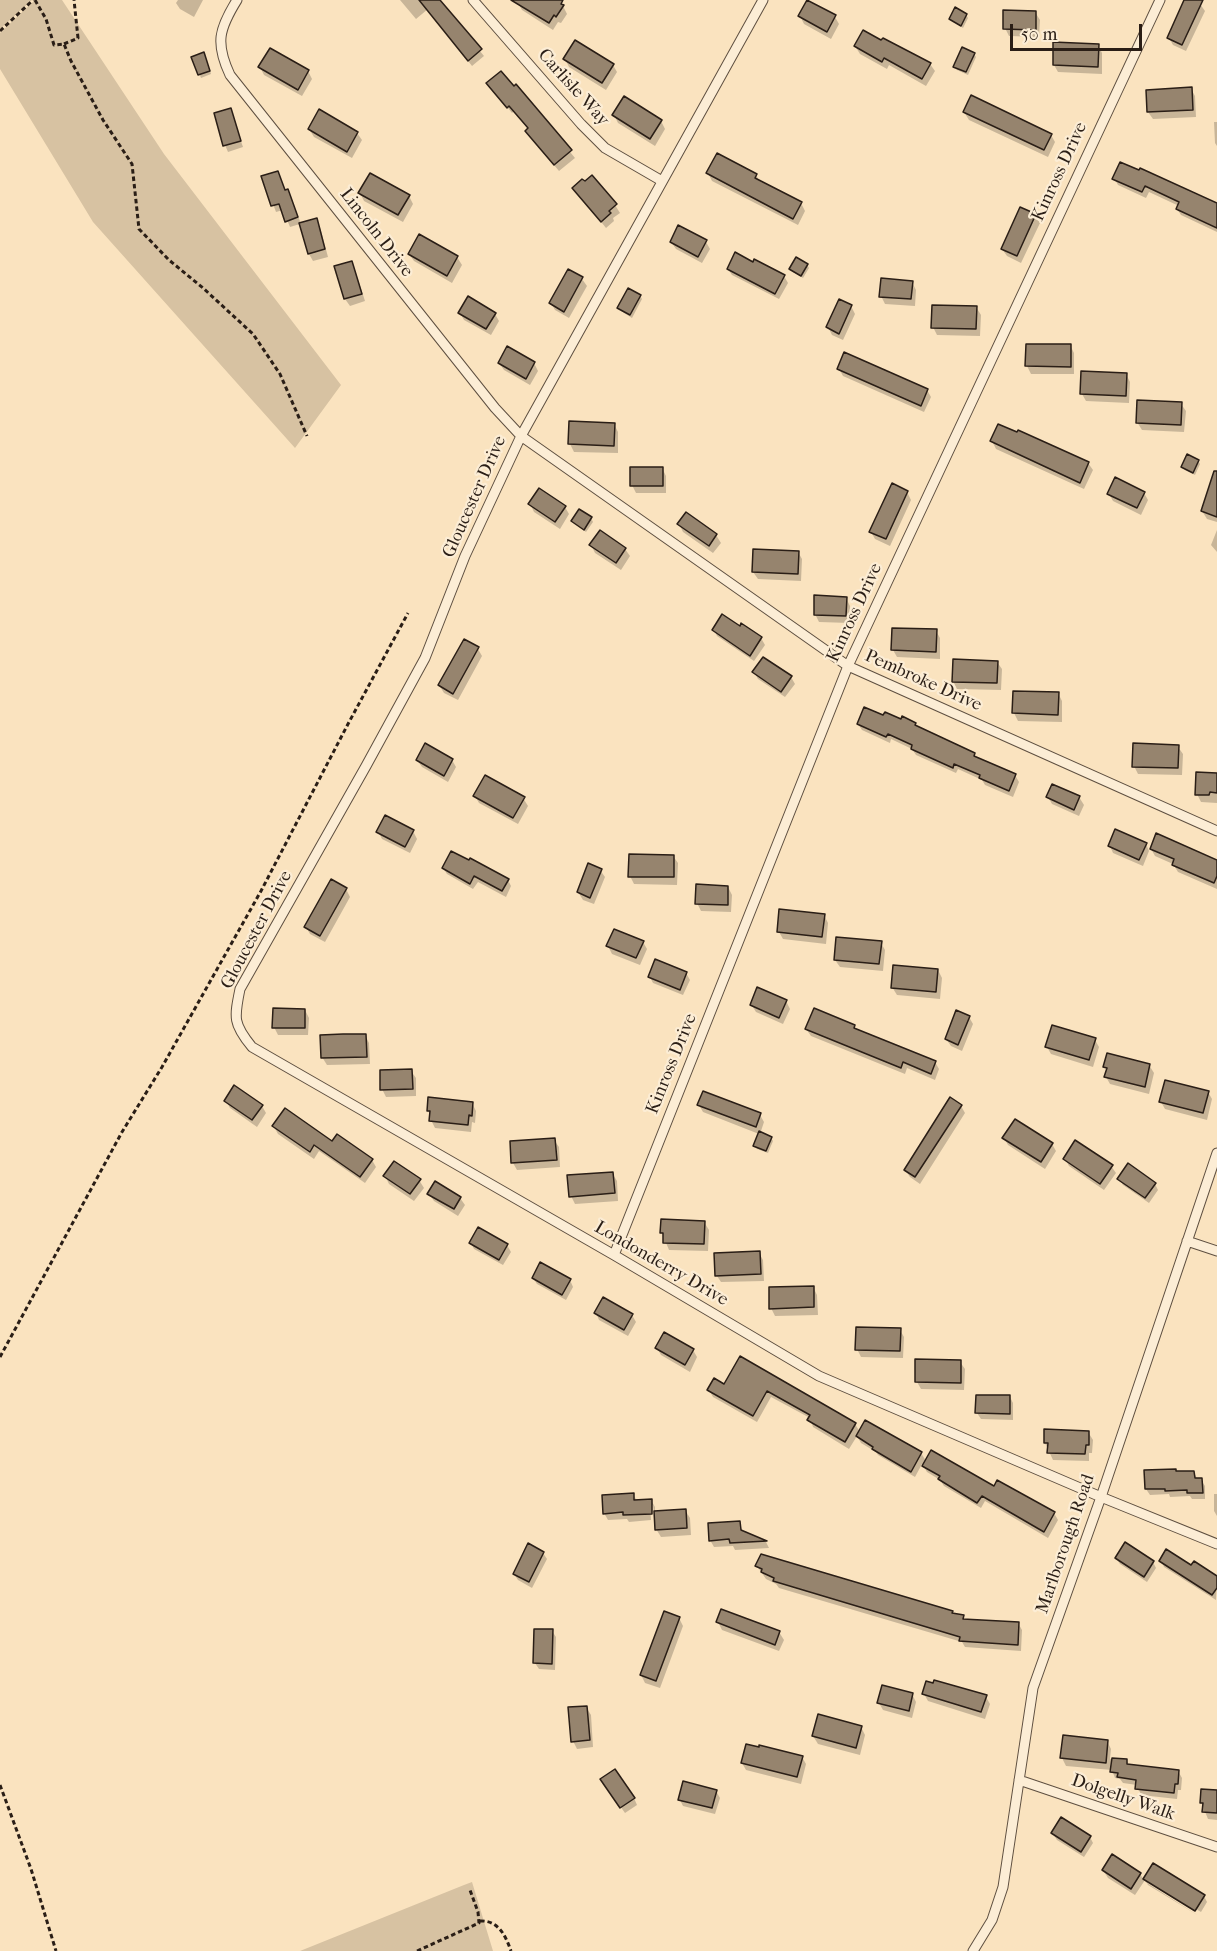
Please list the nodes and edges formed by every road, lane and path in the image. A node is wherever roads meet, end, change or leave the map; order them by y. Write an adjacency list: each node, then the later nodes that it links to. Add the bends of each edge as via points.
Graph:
1 (34, 0): 7 (path); 8 (path, via 46,19 54,45)
2 (74, 0): 8 (path, via 78,38)
3 (237, 0): 11 (lane, Lincoln Drive, via 220,30 223,60 230,75)
4 (473, 0): 9 (lane, Carlisle Way, via 605,148)
5 (763, 0): 9 (lane, Gloucester Drive)
6 (1160, 0): 13 (lane, Kinross Drive)
7 (0, 31)
8 (64, 44): 10 (path, via 103,120 132,164 139,230 253,334 280,374)
9 (662, 182): 11 (lane, Gloucester Drive)
10 (307, 436)
11 (521, 436): 13 (lane, Pembroke Drive); 15 (lane, Gloucester Drive, via 465,555 425,658 240,989)
12 (408, 613): 20 (path, via 261,891 122,1132)
13 (848, 666): 14 (lane, Pembroke Drive); 19 (lane, Kinross Drive)
14 (1217, 831)
15 (234, 1016): 19 (lane, Londonderry Drive, via 239,1031 252,1047)
16 (1217, 1153): 17 (lane, Marlborough Road)
17 (1187, 1241): 18 (lane); 21 (lane, Marlborough Road)
18 (1217, 1251)
19 (614, 1255): 21 (lane, Londonderry Drive, via 819,1376)
20 (0, 1357)
21 (1101, 1497): 22 (lane, Londonderry Drive); 23 (lane, Marlborough Road, via 1033,1688)
22 (1217, 1544)
23 (1019, 1780): 25 (lane, Dolgelly Walk); 31 (lane, Marlborough Road, via 1003,1887 992,1920)
24 (0, 1785): 28 (path)
25 (1217, 1847)
26 (470, 1890): 27 (path)
27 (480, 1921): 29 (path); 30 (path, via 505,1933)
28 (56, 1951)
29 (417, 1951)
30 (511, 1951)
31 (973, 1951)

